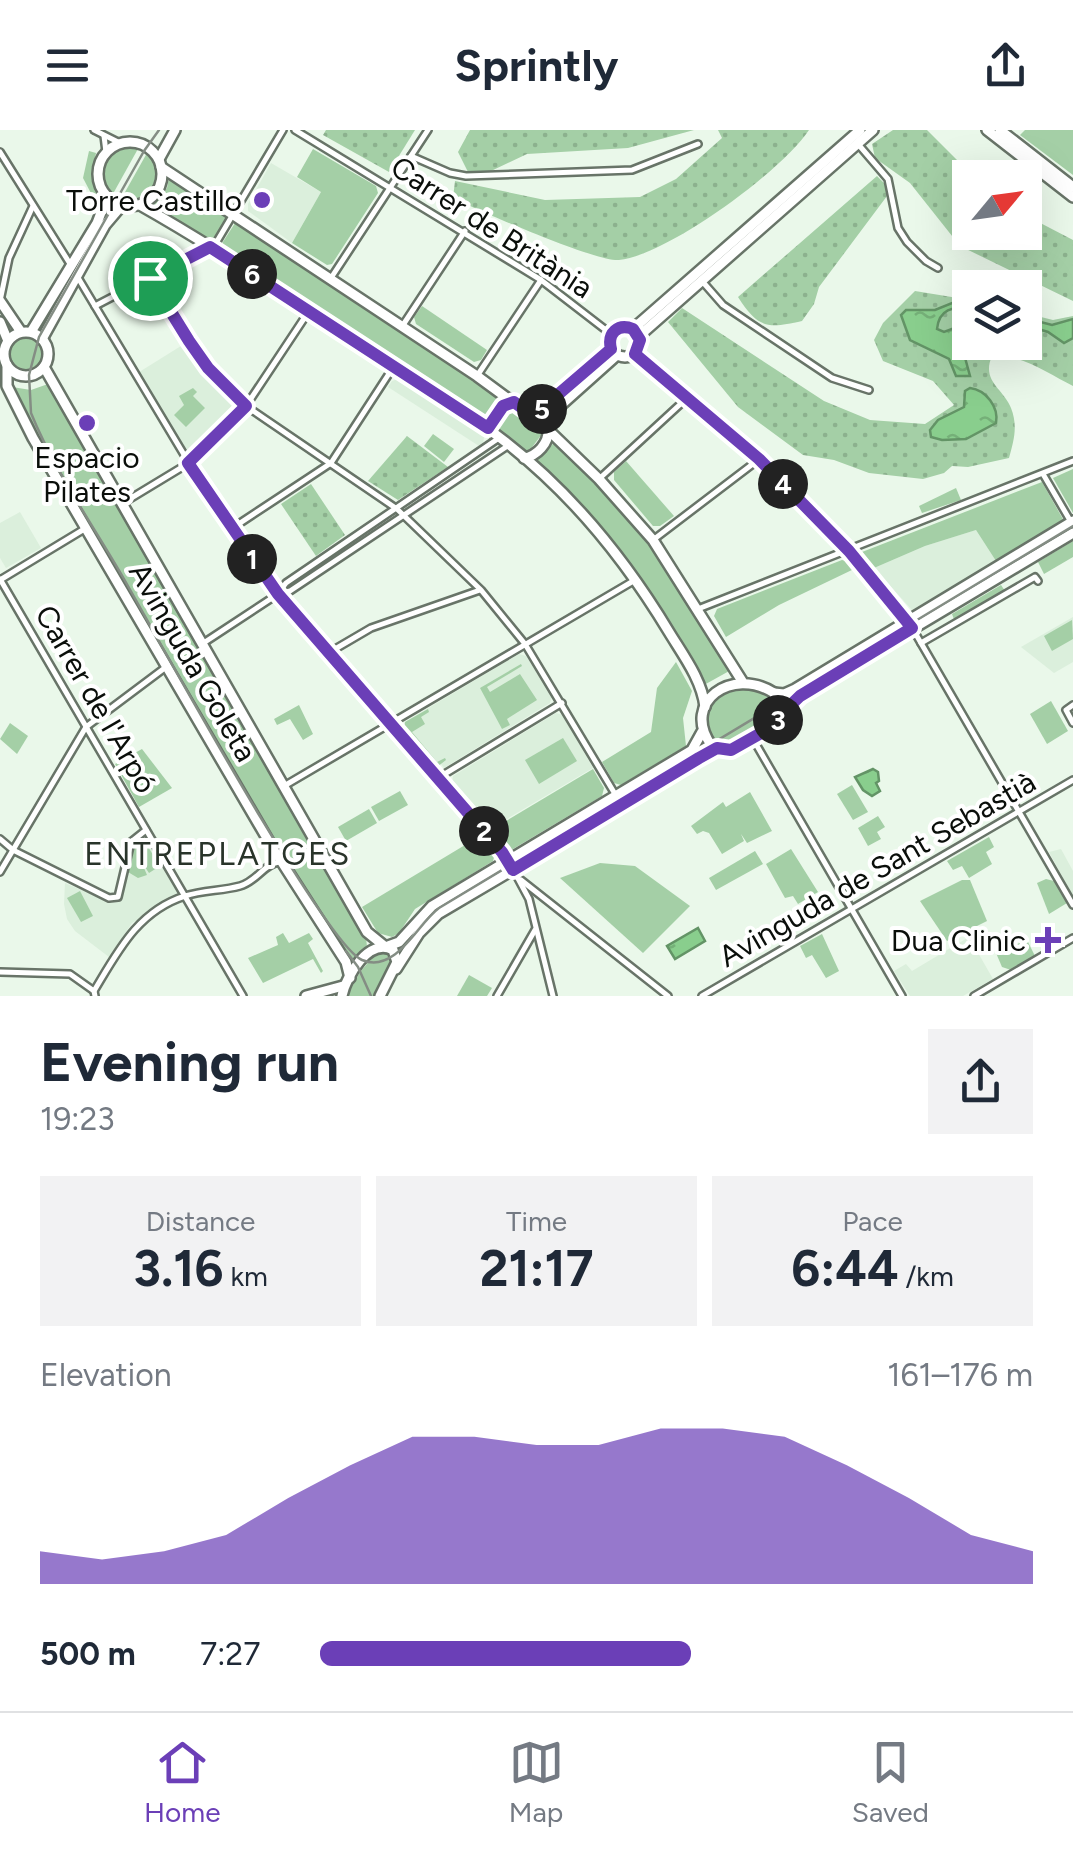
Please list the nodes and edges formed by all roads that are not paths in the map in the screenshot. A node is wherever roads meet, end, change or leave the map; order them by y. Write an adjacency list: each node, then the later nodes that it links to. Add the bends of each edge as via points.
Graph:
1 (94, 130): 11 (street)
2 (135, 130): 12 (main road)
3 (174, 130): 18 (main road)
4 (283, 130): 26 (street)
5 (295, 130): 19 (street, Carrer de Britània)
6 (428, 130): 17 (street)
7 (860, 130): 41 (main road)
8 (873, 130): 14 (main road)
9 (987, 130): 22 (main road)
10 (1000, 130): 20 (main road)
11 (104, 136): 12 (street); 16 (street)
12 (124, 142): 16 (main road); 18 (main road, via 147,146)
13 (698, 144): 17 (street, via 632,170 601,172 466,176)
14 (858, 144): 29 (street, via 888,179 907,242); 34 (main road)
15 (0, 152): 25 (street)
16 (106, 152): 21 (main road, via 98,178)
17 (412, 156): 19 (street)
18 (160, 163): 24 (main road, via 162,181); 26 (main road)
19 (390, 186): 27 (street, Carrer de Britània); 32 (street)
20 (1073, 186)
21 (107, 197): 23 (main road); 30 (main road)
22 (1073, 197)
23 (122, 205): 24 (main road); 30 (main road)
24 (140, 205): 28 (main road)
25 (33, 206): 30 (street); 35 (street, via 9,258)
26 (235, 215): 28 (street); 32 (main road)
27 (465, 231): 33 (street, Carrer de Britània); 39 (street)
28 (210, 247): 31 (street); 37 (main road)
29 (938, 268)
30 (74, 271): 36 (street); 40 (main road); 43 (main road)
31 (150, 278): 36 (street); 54 (street, via 208,368)
32 (330, 279): 39 (main road)
33 (541, 280): 42 (street, Carrer de Britània); 50 (street)
34 (701, 280): 41 (main road); 51 (street, via 723,306 832,378)
35 (0, 301): 40 (main road)
36 (96, 306): 61 (street)
37 (310, 311): 48 (main road); 54 (street)
38 (0, 322): 44 (main road)
39 (402, 327): 50 (main road)
40 (26, 332): 43 (main road); 44 (main road)
41 (636, 332): 42 (main road, via 619,328); 46 (main road)
42 (612, 334): 45 (main road)
43 (42, 339): 49 (main road, via 48,351)
44 (8, 341): 47 (main road)
45 (614, 352): 46 (main road); 55 (main road)
46 (635, 354): 52 (street)
47 (5, 365): 49 (main road, via 26,375); 69 (main road, Avinguda Goleta, via 12,398)
48 (394, 366): 56 (main road); 62 (street)
49 (44, 367): 65 (main road, Avinguda Goleta)
50 (477, 376): 53 (main road)
51 (869, 390)
52 (687, 398): 59 (street); 64 (street)
53 (514, 402): 55 (main road); 56 (main road)
54 (246, 406): 61 (street); 62 (street)
55 (540, 423): 58 (main road, via 548,436); 64 (main road)
56 (488, 428): 57 (main road)
57 (504, 441): 58 (main road); 66 (street); 67 (street)
58 (524, 458): 75 (main road, via 582,514)
59 (759, 459): 72 (street); 73 (street)
60 (1073, 461): 63 (street)
61 (188, 463): 65 (street); 70 (street)
62 (330, 463): 66 (street); 70 (street)
63 (1044, 474): 68 (street); 73 (street)
64 (600, 479): 72 (main road)
65 (122, 504): 82 (main road, Avinguda Goleta)
66 (397, 509): 67 (street); 78 (street)
67 (404, 514): 77 (street); 78 (street)
68 (1072, 521): 80 (main road)
69 (86, 528): 74 (street); 85 (main road, Avinguda Goleta)
70 (232, 528): 78 (street)
71 (1073, 534): 80 (main road)
72 (653, 540): 79 (main road)
73 (849, 551): 79 (street); 80 (street)
74 (0, 580): 94 (street, Carrer de l'Arpó)
75 (635, 580): 83 (street); 90 (main road, via 683,655)
76 (1038, 581): 81 (street)
77 (480, 590): 83 (street); 84 (street, via 371,628)
78 (278, 594): 82 (street); 84 (street)
79 (698, 609): 86 (main road)
80 (910, 624): 81 (street); 87 (main road, via 795,689); 91 (main road, via 800,696)
81 (921, 643): 102 (street)
82 (202, 644): 100 (main road, Avinguda Goleta)
83 (525, 644): 88 (street); 92 (street)
84 (330, 652): 92 (street)
85 (166, 667): 94 (street); 106 (main road, Avinguda Goleta)
86 (742, 681): 87 (main road); 90 (main road, via 720,689)
87 (774, 693): 91 (main road)
88 (562, 703): 98 (street); 101 (street)
89 (1073, 706): 93 (street, via 1066,710)
90 (706, 707): 95 (main road)
91 (779, 719): 96 (main road)
92 (391, 723): 98 (street); 100 (street)
93 (1073, 723)
94 (86, 727): 103 (street, Carrer de l'Arpó); 105 (street)
95 (703, 729): 97 (main road); 101 (main road, via 692,750)
96 (753, 739): 97 (main road, via 731,750); 114 (street)
97 (717, 748): 107 (main road)
98 (438, 778): 108 (street)
99 (1073, 780): 102 (street, Avinguda de Sant Sebastià)
100 (284, 786): 118 (main road, Avinguda Goleta, via 366,932)
101 (616, 796): 108 (main road)
102 (1018, 812): 113 (street); 114 (street, Avinguda de Sant Sebastià)
103 (146, 830): 105 (street, via 131,842 118,896 109,898); 111 (street, Carrer de l'Arpó)
104 (0, 839): 105 (street)
105 (12, 850): 109 (street)
106 (277, 862): 111 (street, via 242,886); 121 (main road, Avinguda Goleta, via 346,962)
107 (525, 862): 108 (main road); 110 (street)
108 (512, 868): 110 (street); 115 (street); 118 (main road, via 432,906 400,942); 119 (main road, via 429,921)
109 (0, 872)
110 (524, 883): 112 (street)
111 (184, 896): 122 (street, via 133,928); 123 (street, Carrer de l'Arpó)
112 (548, 902): 115 (street); 129 (street)
113 (1073, 905)
114 (851, 910): 130 (street, Avinguda de Sant Sebastià); 131 (street)
115 (532, 911): 116 (street)
116 (536, 927): 127 (street); 128 (street)
117 (1073, 938): 132 (street)
118 (385, 946): 119 (main road, Avinguda Goleta, via 396,954); 121 (main road, via 367,954)
119 (396, 969): 126 (main road)
120 (0, 972): 122 (street, via 70,974)
121 (348, 981): 124 (main road, via 336,991); 125 (main road)
122 (95, 993)
123 (243, 996)
124 (306, 996)
125 (342, 996)
126 (380, 996)
127 (497, 996)
128 (553, 996)
129 (668, 996)
130 (702, 996)
131 (902, 996)
132 (974, 996)

